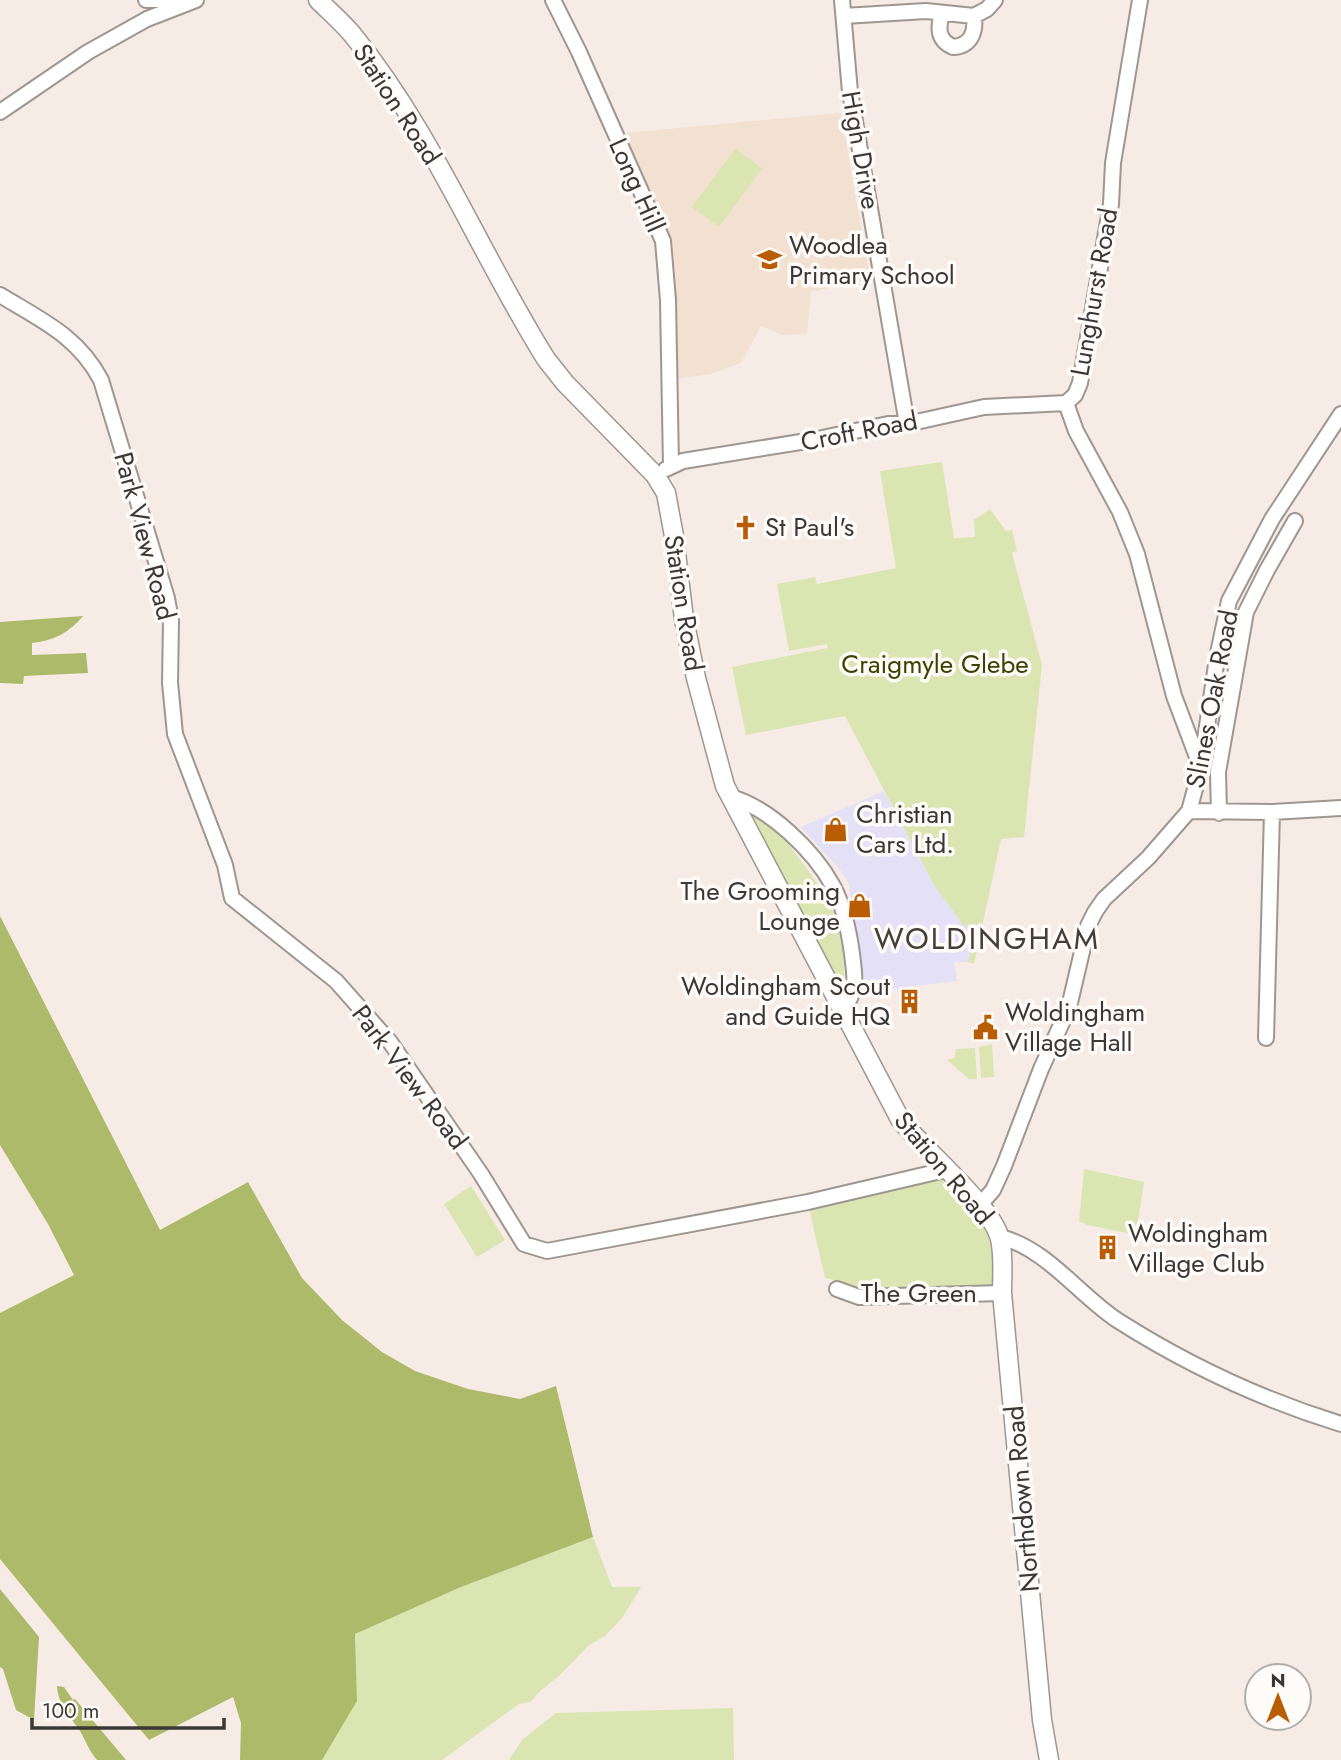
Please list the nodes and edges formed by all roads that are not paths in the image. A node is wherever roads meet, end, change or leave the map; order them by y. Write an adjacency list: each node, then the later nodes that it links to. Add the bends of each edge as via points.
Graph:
1 (146, 0): 2 (street)
2 (174, 0)
3 (196, 0): 12 (street, via 148,19 88,52)
4 (318, 0): 17 (street, Station Road, via 351,33 408,114 546,359 565,383)
5 (552, 0): 17 (street, Long Hill, via 663,241 668,300)
6 (842, 0): 10 (street, High Drive)
7 (995, 0): 11 (street)
8 (1140, 0): 14 (street, Lunghurst Road, via 1083,369 1075,395)
9 (942, 13): 10 (street); 11 (street); 11 (street, via 940,38 953,47 970,40)
10 (844, 16): 16 (street, High Drive, via 850,92)
11 (974, 16)
12 (0, 111)
13 (0, 295): 27 (street, Park View Road, via 66,336 101,380 167,598 175,734 233,898 336,981 390,1042 524,1244 547,1251 808,1202)
14 (1066, 403): 16 (street, Croft Road, via 984,407); 19 (street, Lunghurst Road, via 1136,554 1174,696)
15 (1341, 414): 19 (street, Slines Oak Road, via 1272,519 1229,601)
16 (907, 424): 17 (street, Croft Road, via 683,461)
17 (663, 471): 20 (street, Station Road, via 696,678)
18 (1295, 521): 24 (street, via 1246,612 1218,772)
19 (1201, 767): 22 (street, Slines Oak Road)
20 (730, 797): 25 (street, Station Road); 25 (street, via 762,809 786,829 833,886 843,909 855,974 853,997)
21 (1341, 808): 23 (street)
22 (1189, 811): 24 (street); 28 (street, Slines Oak Road, via 1095,912 1069,1007 1004,1166)
23 (1272, 812): 24 (street); 26 (street)
24 (1219, 813)
25 (843, 1010): 27 (street, Station Road, via 900,1119)
26 (1266, 1038)
27 (945, 1170): 28 (street, Station Road)
28 (980, 1205): 29 (street, Station Road)
29 (1000, 1237): 31 (street, Northdown Road); 32 (street, via 1039,1256 1115,1318 1148,1338 1239,1385)
30 (838, 1289): 31 (street, The Green, via 859,1297)
31 (1002, 1293): 33 (street, Northdown Road)
32 (1341, 1424)
33 (1049, 1760)

